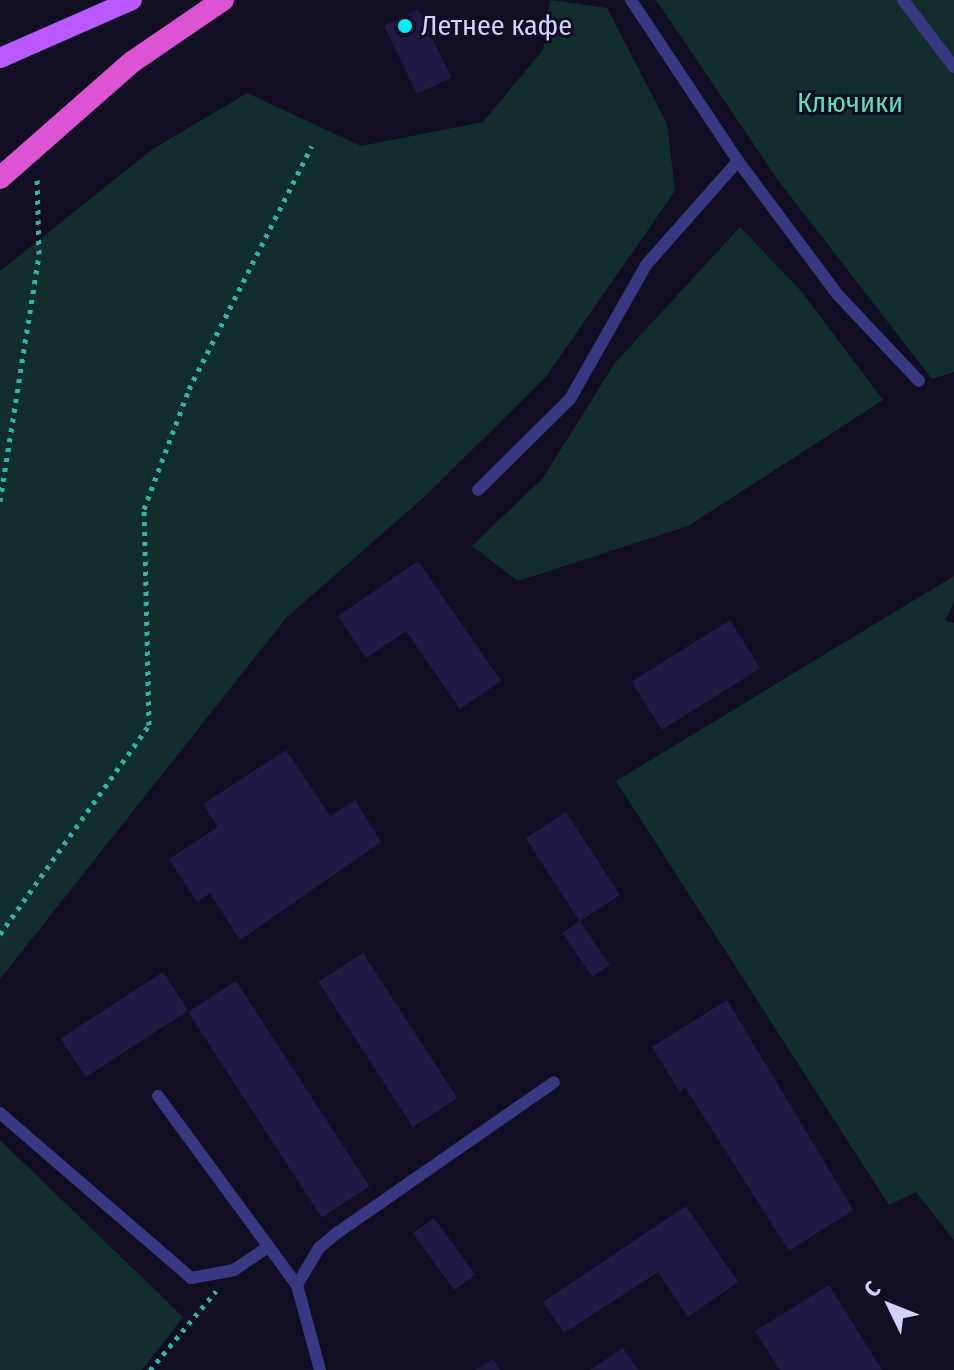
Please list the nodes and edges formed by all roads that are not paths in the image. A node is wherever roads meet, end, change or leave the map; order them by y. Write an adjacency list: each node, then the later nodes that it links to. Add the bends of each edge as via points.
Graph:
1 (132, 0): 5 (main road)
2 (223, 0): 8 (highway, via 132,62)
3 (631, 0): 7 (lane)
4 (903, 0): 6 (lane)
5 (0, 58)
6 (954, 67)
7 (738, 161): 9 (lane, via 838,295); 10 (lane, via 646,265 570,399)
8 (0, 178)
9 (919, 381)
10 (478, 490)
11 (554, 1082): 15 (lane, via 337,1233 319,1248)
12 (158, 1096): 14 (lane)
13 (0, 1113): 14 (lane, via 191,1278 234,1270)
14 (268, 1247): 15 (lane)
15 (297, 1285): 16 (lane)
16 (320, 1370)

